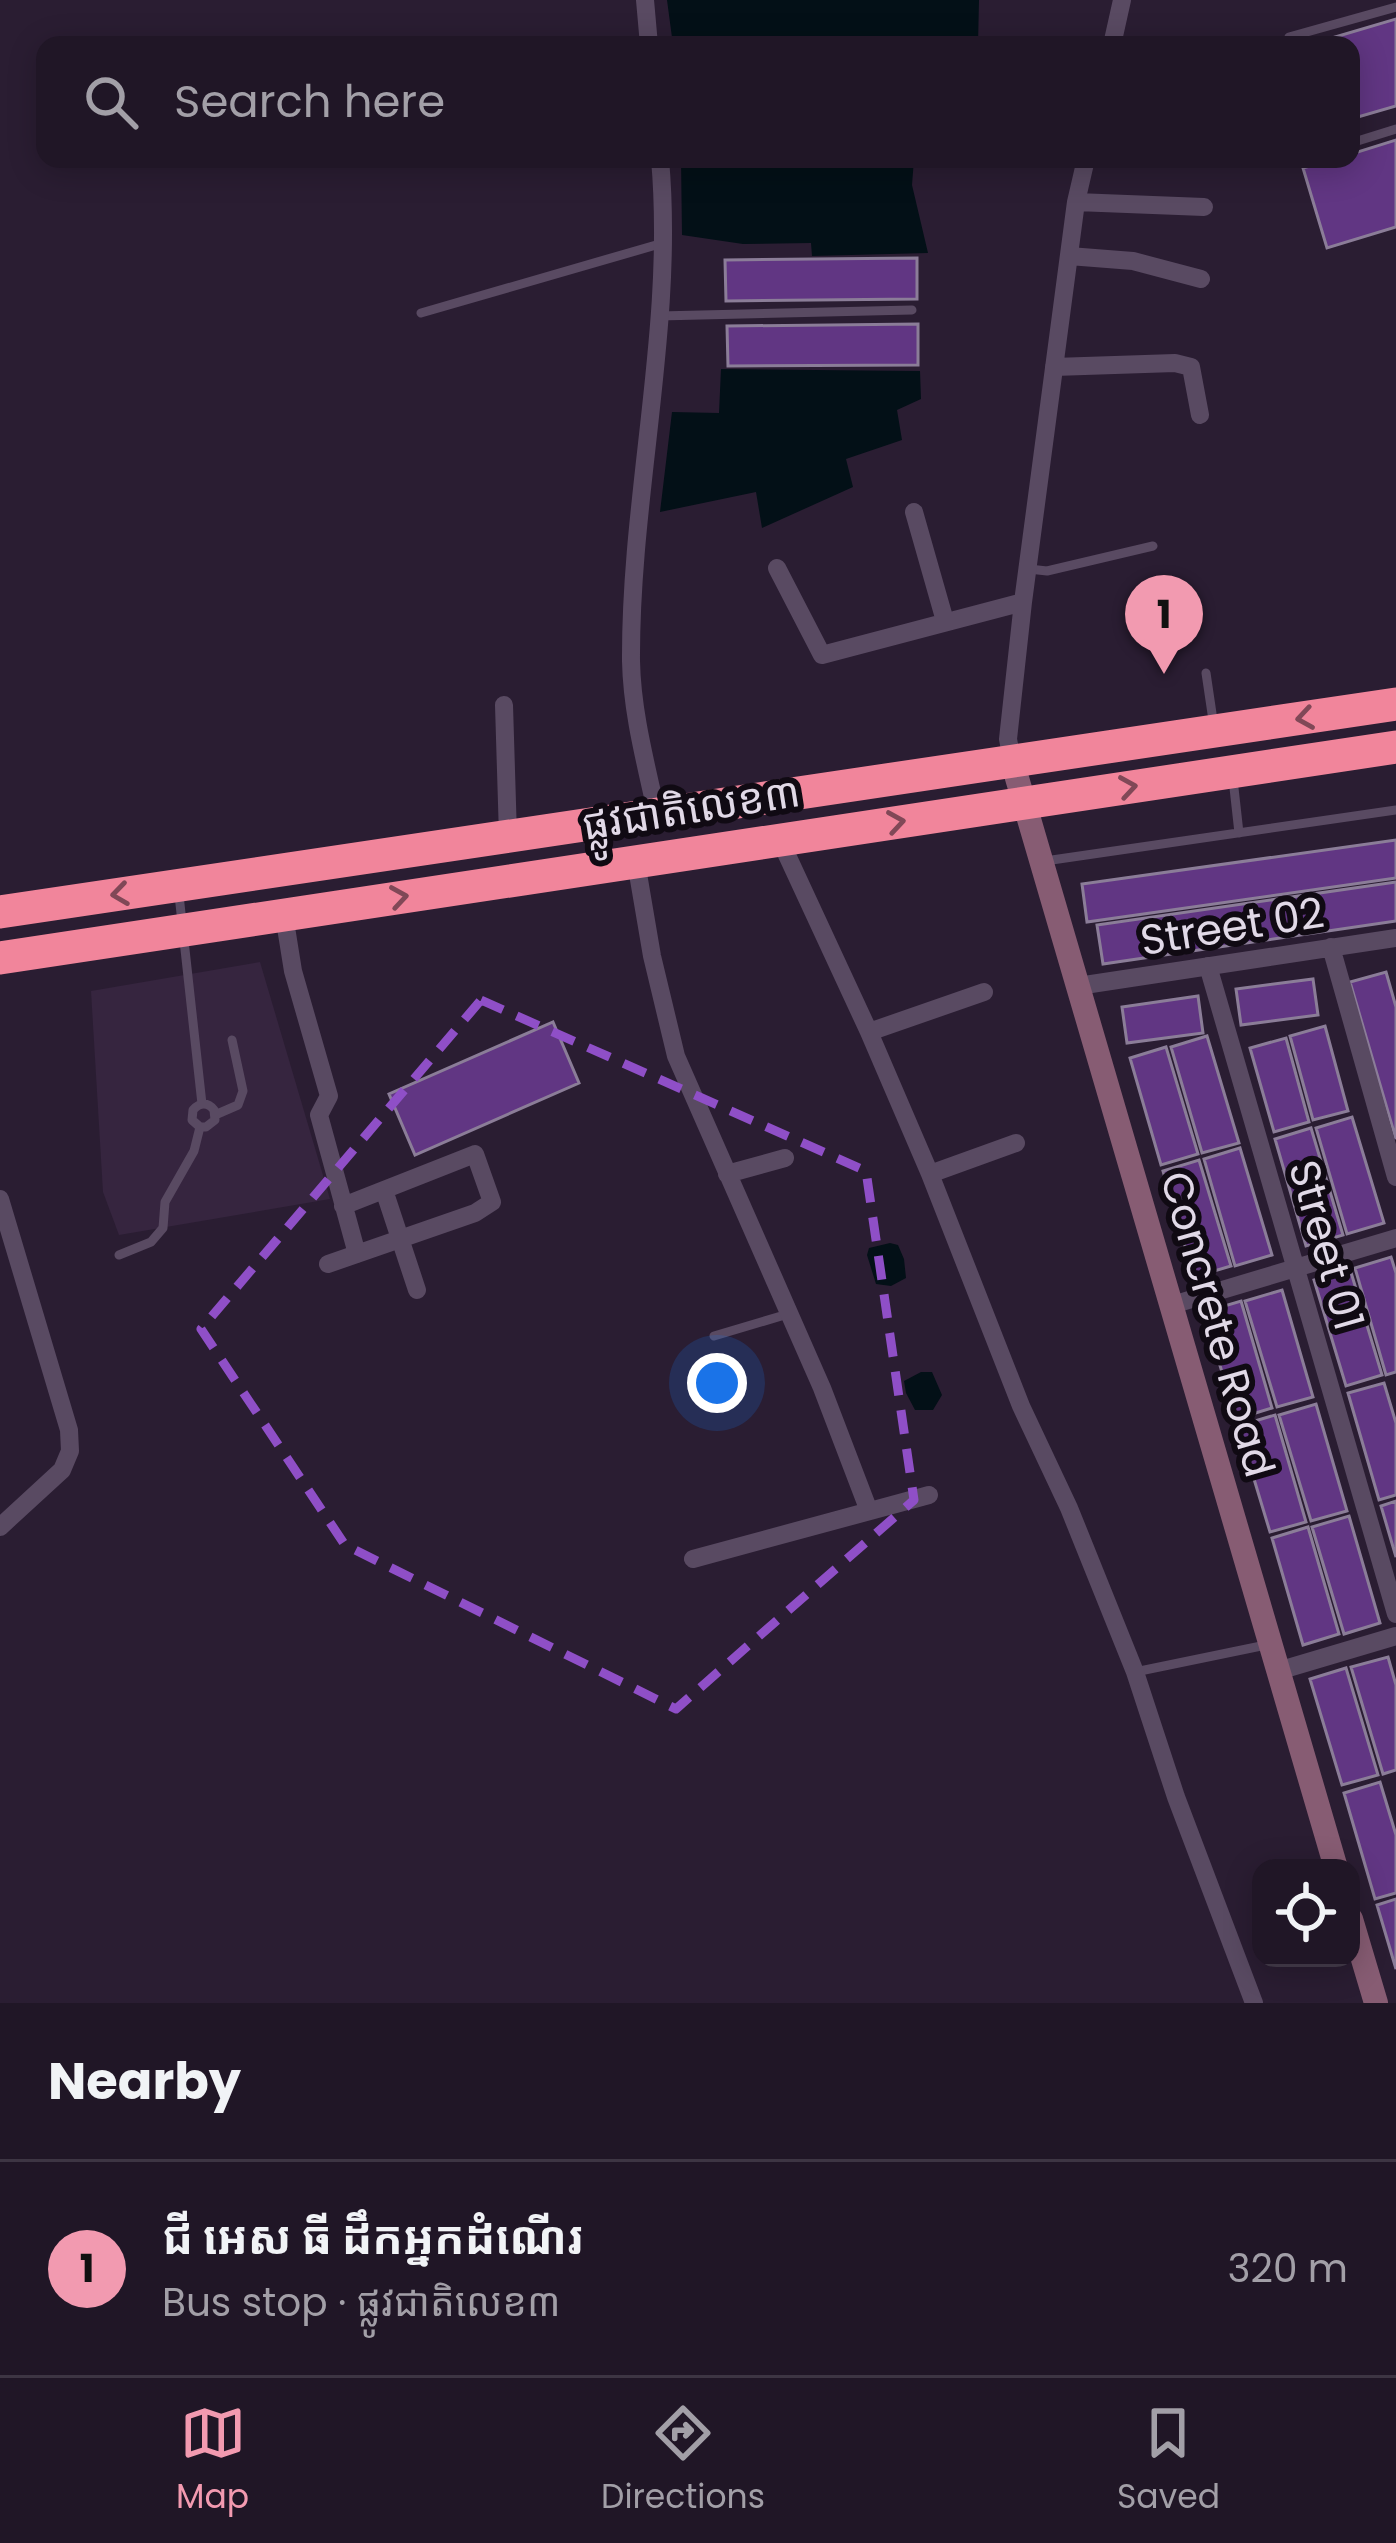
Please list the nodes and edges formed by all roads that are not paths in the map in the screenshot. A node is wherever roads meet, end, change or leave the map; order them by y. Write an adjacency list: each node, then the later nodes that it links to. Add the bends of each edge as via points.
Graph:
1 (645, 0): 4 (street)
2 (1122, 0): 5 (street)
3 (1396, 7): 6 (lane)
4 (649, 36)
5 (1114, 36)
6 (1296, 36)
7 (1396, 129): 8 (lane)
8 (1360, 139)
9 (660, 168): 13 (street)
10 (1083, 168): 11 (street)
11 (1076, 202): 12 (street); 14 (street)
12 (1204, 207)
13 (663, 243): 17 (lane); 18 (street)
14 (1070, 256): 15 (street); 19 (street)
15 (1202, 279)
16 (912, 310): 18 (lane)
17 (422, 314)
18 (659, 316): 36 (street, via 631,663)
19 (1054, 367): 20 (street, via 1192,367); 24 (street)
20 (1200, 415)
21 (914, 512): 26 (street)
22 (1153, 545): 24 (lane)
23 (777, 568): 26 (street, via 822,655)
24 (1028, 569): 25 (street)
25 (1023, 602): 26 (street); 32 (street)
26 (945, 621)
27 (1206, 673): 30 (lane)
28 (1396, 704): 30 (highway, ផ្លូវជាតិលេខ៣, one-way to 30)
29 (504, 705): 38 (street)
30 (1214, 731): 32 (highway, ផ្លូវជាតិលេខ៣)
31 (1396, 747): 33 (highway, ផ្លូវជាតិលេខ៣)
32 (1012, 761): 34 (street, Concrete Road); 36 (highway, ផ្លូវជាតិលេខ៣)
33 (1232, 772): 34 (highway, ផ្លូវជាតិលេខ៣, one-way to 33); 37 (lane)
34 (1024, 803): 39 (highway, ផ្លូវជាតិលេខ៣, one-way to 34); 41 (street, Concrete Road)
35 (1396, 810): 37 (lane)
36 (657, 814): 38 (highway, ផ្លូវជាតិលេខ៣)
37 (1239, 833): 41 (lane)
38 (508, 836): 42 (highway, ផ្លូវជាតិលេខ៣)
39 (780, 840): 40 (highway, ផ្លូវជាតិលេខ៣); 52 (street)
40 (636, 862): 44 (highway, ផ្លូវជាតិលេខ៣, one-way to 40); 59 (street, via 676,1056)
41 (1041, 862): 50 (street, Concrete Road)
42 (178, 886): 43 (highway, ផ្លូវជាតិលេខ៣, one-way to 43); 45 (lane)
43 (0, 912)
44 (284, 915): 45 (highway, ផ្លូវជាតិលេខ៣); 64 (street, via 329,1096 320,1115)
45 (184, 930): 48 (highway, ផ្លូវជាតិលេខ៣); 54 (lane)
46 (1396, 938): 47 (street, Street 02)
47 (1330, 947): 49 (street, Street 02); 61 (street)
48 (0, 958)
49 (1208, 966): 50 (street, Street 02); 70 (street, Street 01)
50 (1078, 986): 72 (street, Concrete Road)
51 (984, 992): 52 (street)
52 (869, 1033): 60 (street)
53 (232, 1040): 55 (lane, via 243,1091 238,1105)
54 (202, 1104): 55 (lane); 56 (lane, via 192,1114)
55 (215, 1114): 56 (lane)
56 (200, 1127): 68 (lane, via 165,1202 163,1228)
57 (1016, 1143): 60 (street)
58 (785, 1158): 59 (street)
59 (727, 1174): 73 (street)
60 (930, 1174): 83 (street)
61 (1396, 1177)
62 (384, 1190): 64 (street); 66 (street); 66 (street, via 475,1154 492,1202)
63 (0, 1198): 77 (street, via 70,1451 62,1470)
64 (344, 1205): 67 (street)
65 (1396, 1238): 70 (street)
66 (400, 1239): 67 (street); 71 (street)
67 (357, 1254): 69 (street)
68 (119, 1255)
69 (328, 1264)
70 (1296, 1268): 72 (street); 79 (street, Street 01)
71 (417, 1290)
72 (1172, 1305): 81 (street, Concrete Road)
73 (788, 1314): 74 (lane); 76 (street)
74 (714, 1336)
75 (928, 1495): 76 (street)
76 (869, 1511): 78 (street)
77 (0, 1527)
78 (693, 1559)
79 (1396, 1614)
80 (1396, 1636): 82 (street)
81 (1271, 1644): 82 (street, Concrete Road); 83 (lane)
82 (1278, 1671): 84 (street, Concrete Road)
83 (1135, 1672): 86 (street)
84 (1333, 1859)
85 (1360, 1949): 87 (street)
86 (1254, 2003)
87 (1376, 2003)

